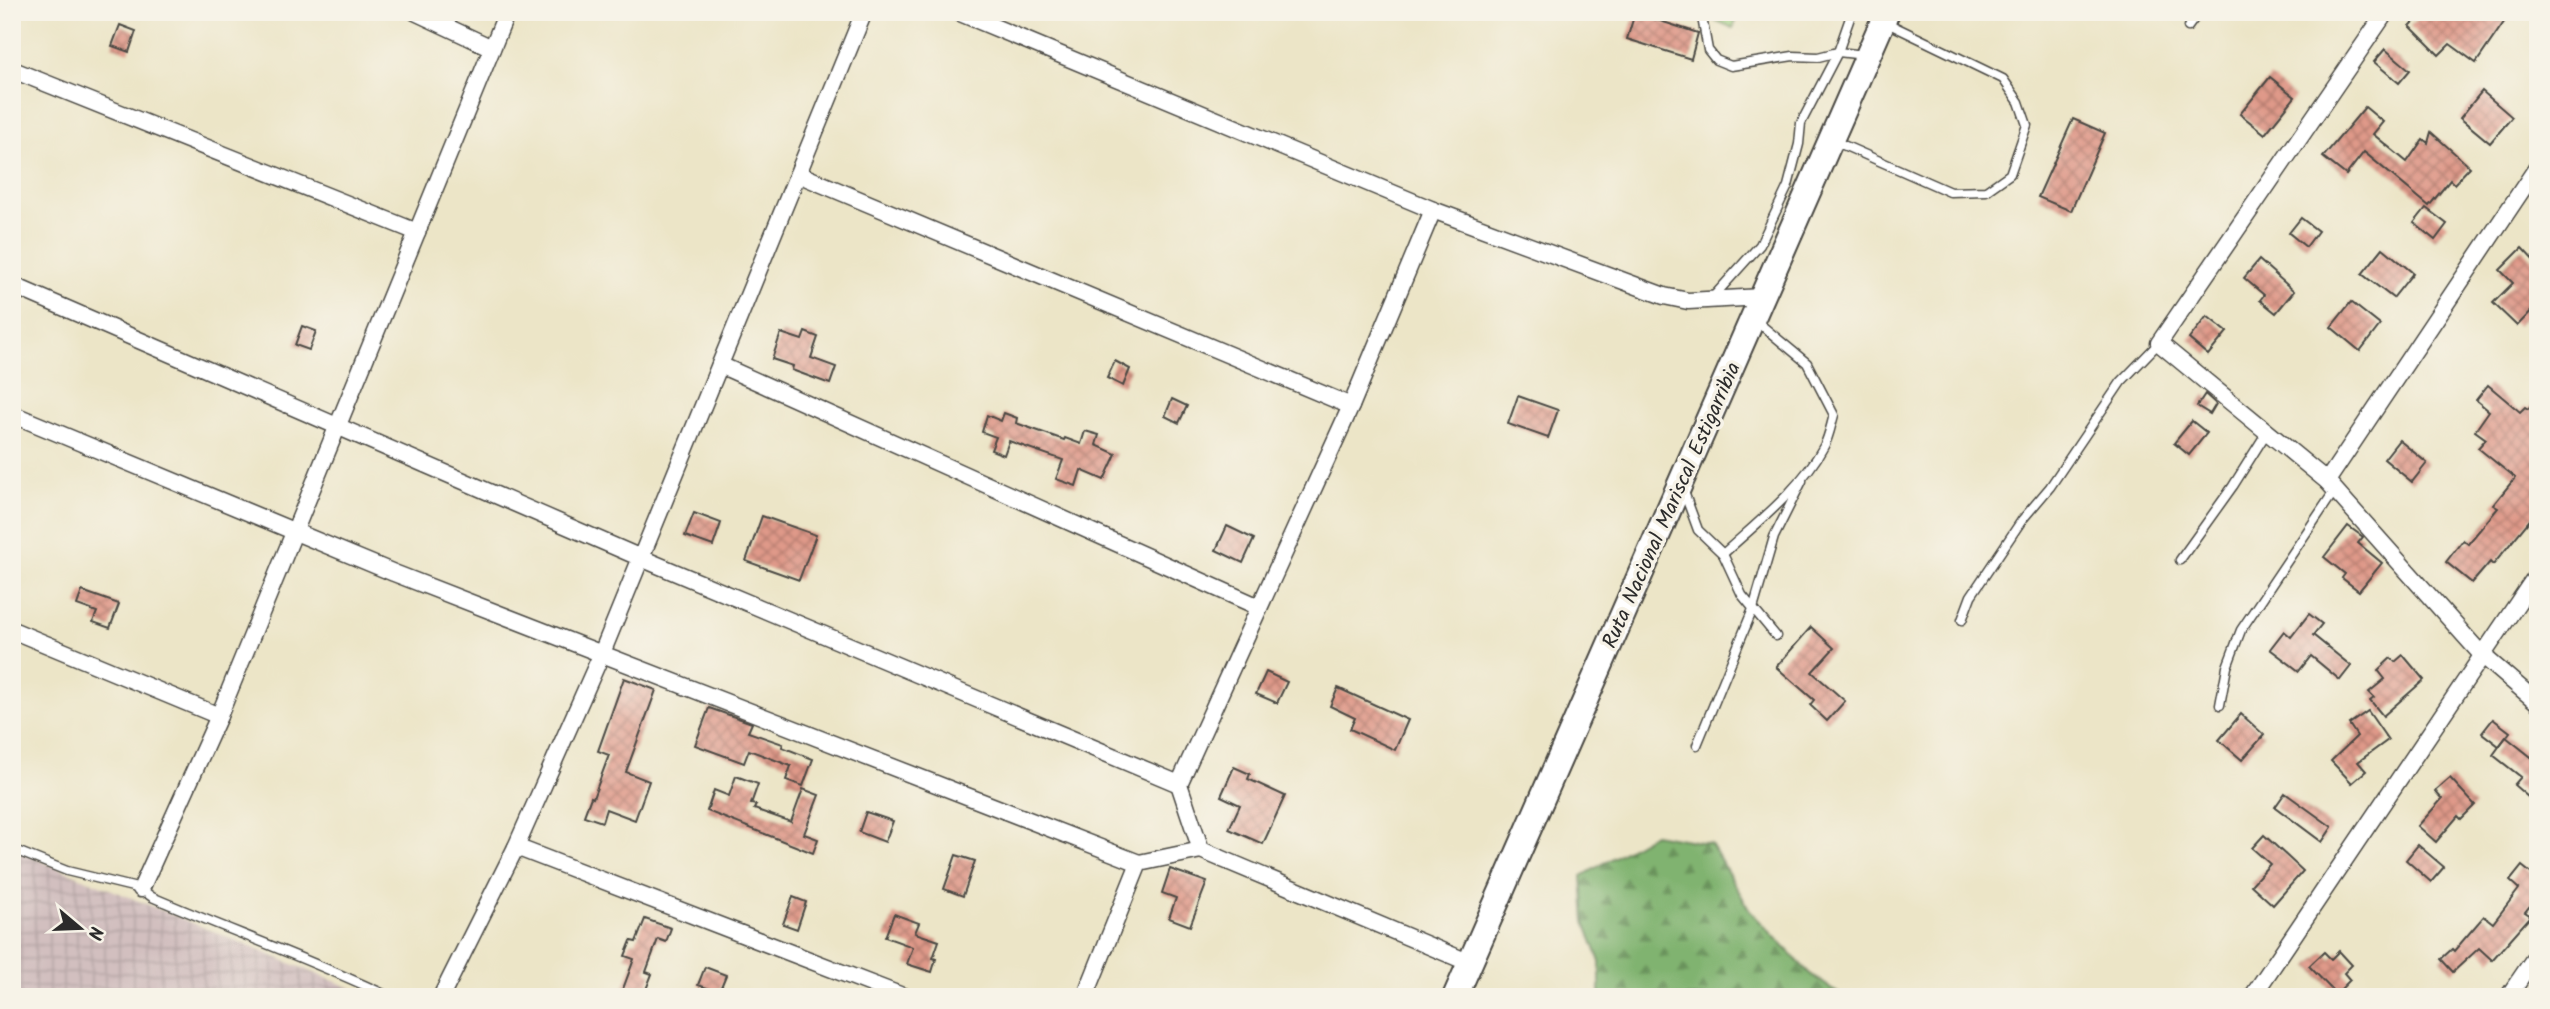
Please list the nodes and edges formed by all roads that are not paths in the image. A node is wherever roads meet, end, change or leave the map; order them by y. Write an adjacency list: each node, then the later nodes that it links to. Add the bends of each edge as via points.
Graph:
1 (415, 12): 11 (street)
2 (507, 12): 11 (street)
3 (864, 12): 17 (street)
4 (958, 12): 18 (street)
5 (1700, 12): 12 (lane, via 1708,50 1716,60 1731,66)
6 (1852, 12): 12 (lane)
7 (2199, 12): 10 (lane)
8 (2386, 12): 23 (street)
9 (1885, 17): 13 (main road, Ruta Nacional Mariscal Estigarribia); 15 (lane, via 2003,79 2019,102 2027,125 2010,174 1986,191 1950,192)
10 (2188, 27)
11 (492, 48): 19 (street)
12 (1838, 52): 13 (lane); 21 (lane, via 1801,123 1788,186 1760,245)
13 (1868, 55): 15 (main road, Ruta Nacional Mariscal Estigarribia)
14 (13, 70): 19 (street)
15 (1831, 140): 22 (main road, Ruta Nacional Mariscal Estigarribia)
16 (2538, 166): 31 (street)
17 (799, 174): 24 (street); 25 (street)
18 (1433, 210): 21 (street, via 1664,296); 25 (street)
19 (417, 232): 27 (street)
20 (12, 285): 27 (street)
21 (1712, 299): 22 (street)
22 (1757, 307): 29 (lane, via 1807,363 1834,415 1825,444); 30 (main road, Ruta Nacional Mariscal Estigarribia)
23 (2159, 342): 28 (street); 39 (lane, via 2121,382 2050,487 2022,520 1971,596)
24 (720, 365): 34 (street); 37 (street)
25 (1351, 406): 37 (street)
26 (12, 414): 32 (street)
27 (338, 426): 32 (street); 34 (street)
28 (2267, 432): 31 (street); 35 (lane)
29 (1807, 472): 33 (lane); 38 (lane, via 1774,537)
30 (1680, 483): 33 (lane, via 1698,530); 55 (main road, Ruta Nacional Mariscal Estigarribia)
31 (2331, 486): 43 (street); 45 (lane, via 2241,630 2227,667)
32 (295, 531): 42 (street); 46 (street)
33 (1723, 554): 38 (lane)
34 (641, 558): 42 (street); 48 (street)
35 (2180, 560)
36 (2538, 572): 43 (street)
37 (1259, 607): 48 (street)
38 (1753, 609): 41 (lane); 47 (lane)
39 (1962, 620)
40 (12, 630): 46 (street)
41 (1776, 636)
42 (602, 653): 49 (street); 52 (street)
43 (2481, 654): 44 (street); 61 (street)
44 (2538, 703)
45 (2220, 705)
46 (219, 716): 53 (street)
47 (1697, 745)
48 (1179, 784): 51 (street)
49 (516, 847): 57 (street); 58 (street)
50 (12, 849): 53 (lane, via 67,871)
51 (1201, 850): 52 (street); 55 (street)
52 (1139, 863): 59 (street)
53 (141, 889): 56 (lane)
54 (2538, 953): 62 (street)
55 (1470, 963): 60 (main road, Ruta Nacional Mariscal Estigarribia)
56 (390, 997)
57 (440, 997)
58 (905, 997)
59 (1085, 997)
60 (1455, 997)
61 (2252, 997)
62 (2508, 997)

